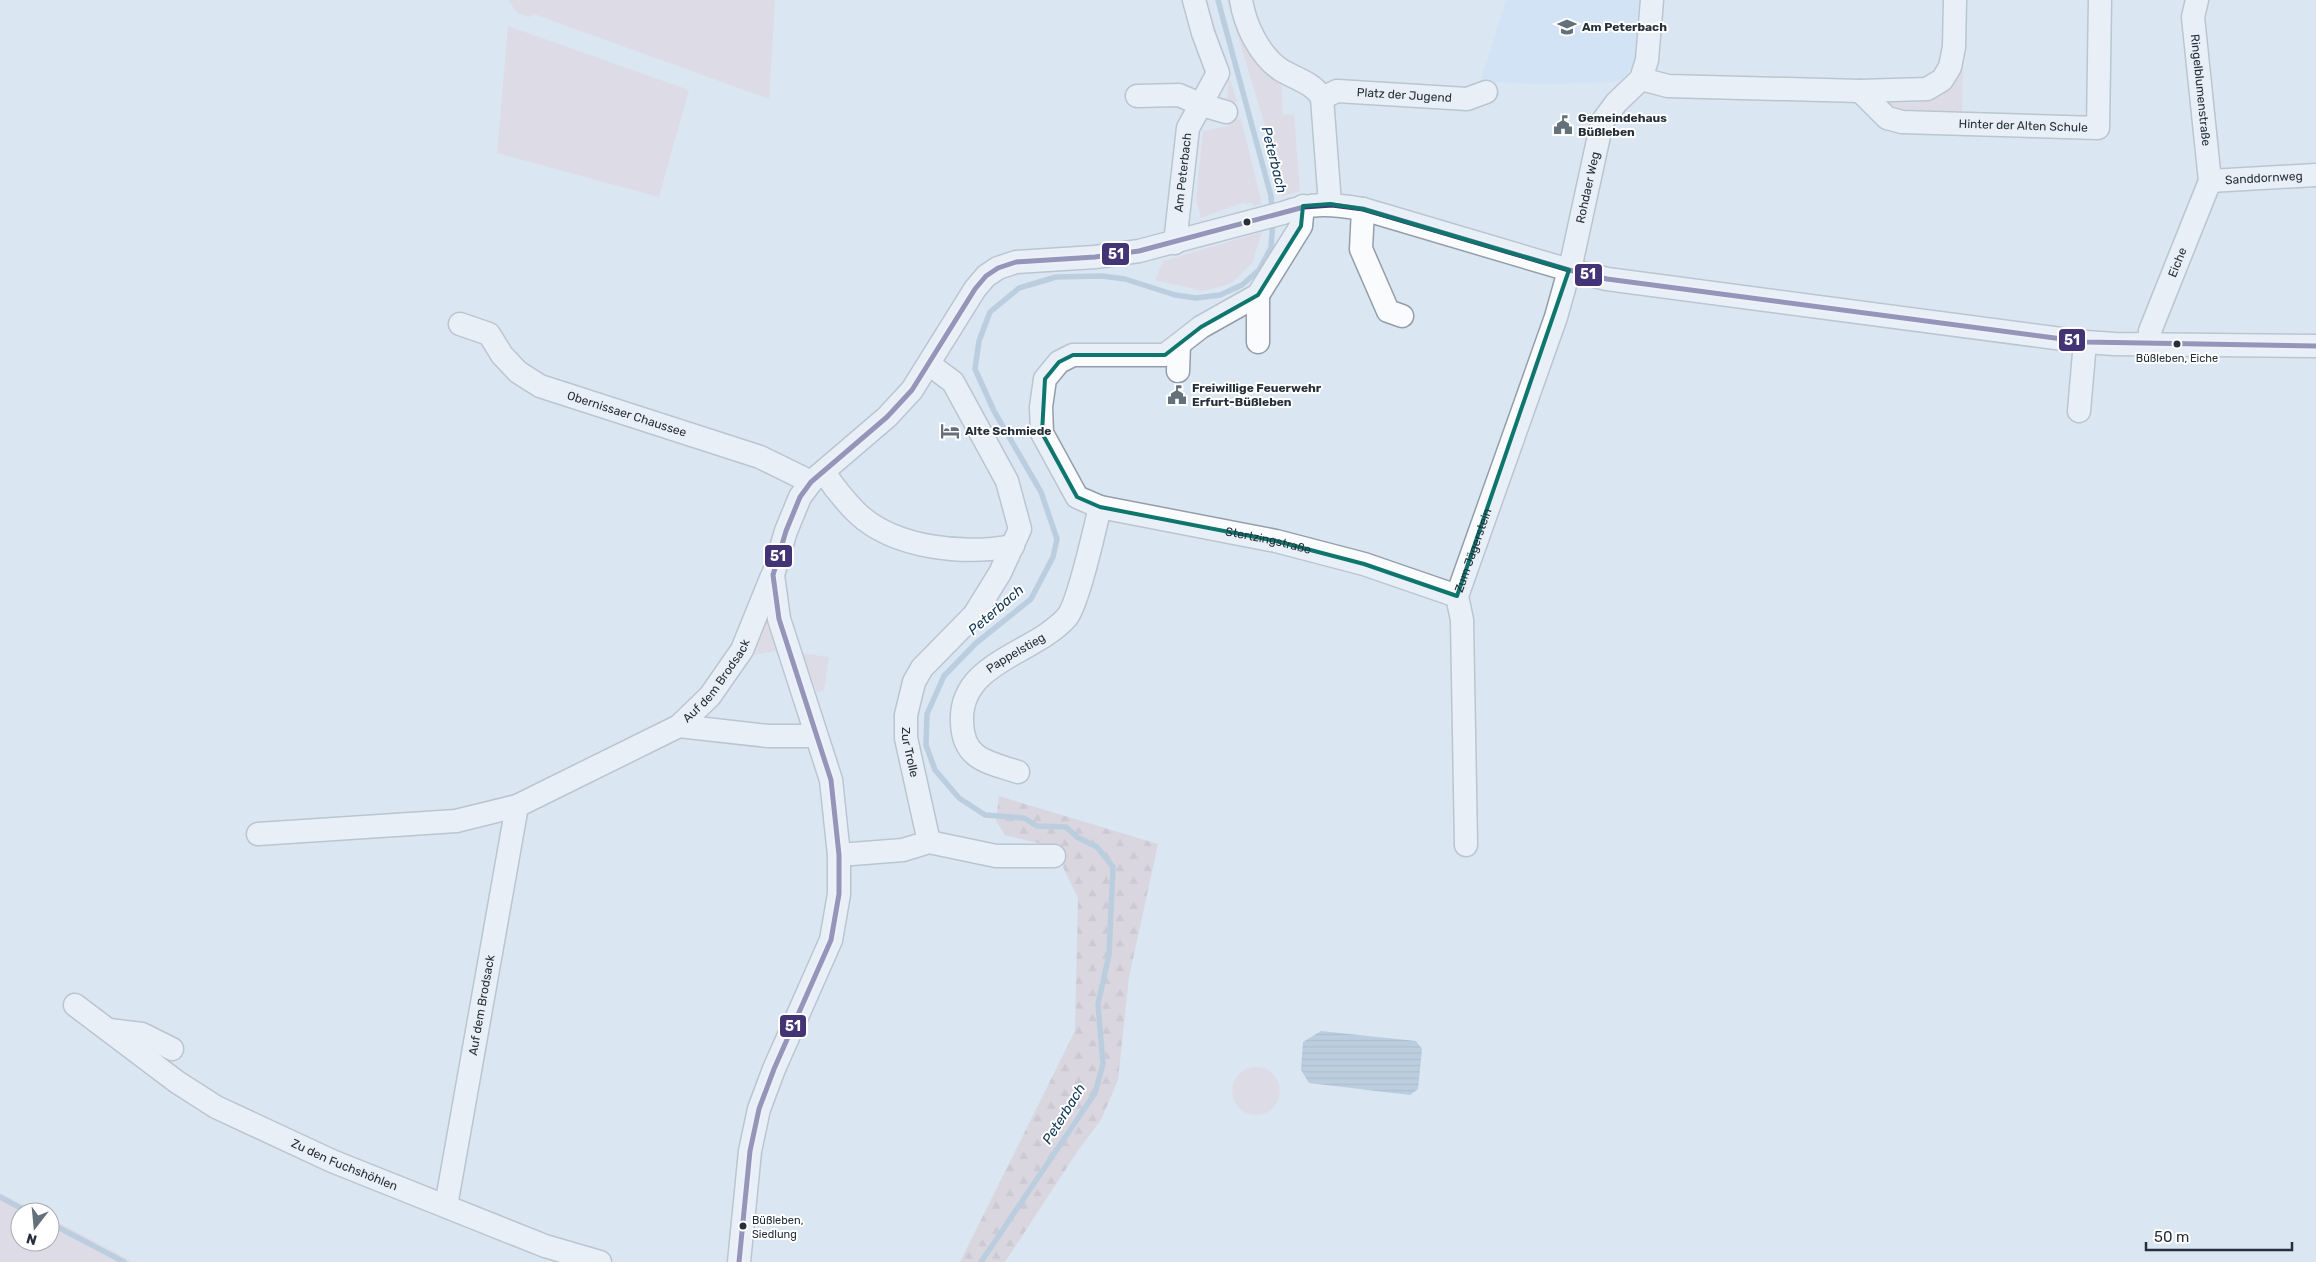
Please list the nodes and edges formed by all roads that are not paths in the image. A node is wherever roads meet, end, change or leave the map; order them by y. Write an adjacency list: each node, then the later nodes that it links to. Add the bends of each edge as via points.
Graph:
1 (1194, 0): 12 (street, Am Peterbach, via 1218,73)
2 (1241, 0): 11 (street, via 1244,17 1267,58 1280,69 1317,88)
3 (1652, 0): 7 (street, via 1647,60)
4 (1955, 0): 8 (street, via 1952,61 1942,80 1927,89)
5 (2100, 0): 8 (street, Hinter der Alten Schule, via 2098,128 1902,122 1888,118)
6 (2197, 0): 15 (street, Ringelblumenstraße, via 2194,17)
7 (1641, 79): 8 (street, via 1668,86); 20 (street, Rohdaer Weg, via 1602,122)
8 (1860, 91)
9 (1486, 92): 11 (street, Platz der Jugend, via 1467,99 1337,90)
10 (1136, 96): 12 (street, via 1179,95)
11 (1322, 98): 16 (street)
12 (1202, 105): 13 (street); 19 (street, Am Peterbach, via 1188,128)
13 (1226, 112)
14 (2316, 175): 15 (street, Sanddornweg)
15 (2210, 181): 27 (street, Eiche, via 2150,331)
16 (1330, 204): 17 (street); 18 (street)
17 (1362, 210): 20 (street); 22 (street, via 1361,249 1374,284 1388,311)
18 (1282, 213): 19 (street, Auf dem Brodsack); 21 (street, via 1301,226)
19 (1175, 243): 29 (street, Auf dem Brodsack, via 1095,257 1016,262 998,268 975,289)
20 (1569, 270): 25 (street, via 1616,280); 36 (street, Zum Jägerstein, via 1556,317)
21 (1258, 295): 24 (street); 26 (street)
22 (1402, 316)
23 (460, 324): 32 (street, Obernissaer Chaussee, via 489,334 518,372 540,386)
24 (1258, 342)
25 (2085, 342): 27 (street); 31 (street)
26 (1178, 344): 30 (street); 33 (street, Stertzingstraße, via 1165,356 1073,355 1059,362 1045,379 1042,433 1077,497)
27 (2148, 345): 28 (street)
28 (2316, 346)
29 (929, 364): 32 (street, Auf dem Brodsack, via 899,406); 34 (street, Zur Trolle, via 952,382 1007,481 1020,529)
30 (1178, 371)
31 (2079, 410)
32 (817, 477): 34 (street, via 858,514 902,539 956,550 992,550); 35 (street, Auf dem Brodsack, via 800,497)
33 (1100, 507): 36 (street, Stertzingstraße, via 1276,540 1364,564); 39 (street, Pappelstieg, via 1068,616 984,673 970,686 964,703 962,735 968,749 981,760)
34 (1013, 546): 42 (street, Zur Trolle, via 974,615 922,668 909,698 906,738)
35 (773, 575): 37 (street, Auf dem Brodsack, via 742,650 710,696); 38 (street, via 779,620)
36 (1457, 596): 43 (street, Zum Jägerstein, via 1462,620)
37 (679, 726): 38 (street, via 768,736); 40 (street, Auf dem Brodsack)
38 (816, 736): 44 (street, via 831,780)
39 (1018, 772)
40 (517, 806): 41 (street, Auf dem Brodsack, via 456,821); 49 (street, Auf dem Brodsack)
41 (258, 834)
42 (929, 842): 44 (street, via 903,850); 45 (street, via 996,856)
43 (1466, 845)
44 (839, 855): 51 (street, via 839,894 831,940 774,1069 755,1126)
45 (1054, 856)
46 (75, 1005): 47 (street, Zu den Fuchshöhlen)
47 (108, 1030): 48 (street, via 142,1034); 49 (street, Zu den Fuchshöhlen, via 216,1107 332,1161)
48 (172, 1049)
49 (446, 1206): 50 (street, Zu den Fuchshöhlen, via 546,1246)
50 (600, 1262)
51 (739, 1262)

